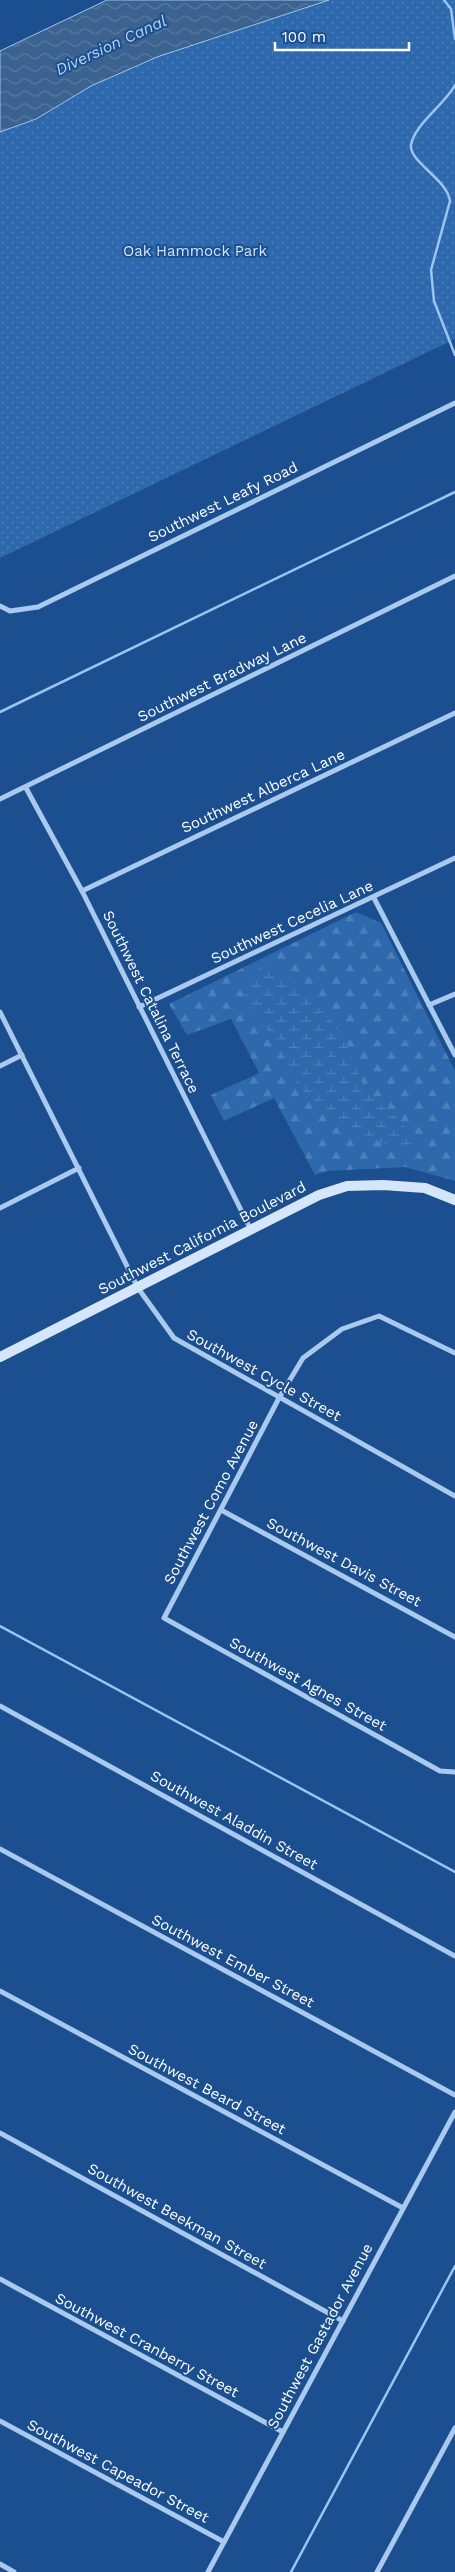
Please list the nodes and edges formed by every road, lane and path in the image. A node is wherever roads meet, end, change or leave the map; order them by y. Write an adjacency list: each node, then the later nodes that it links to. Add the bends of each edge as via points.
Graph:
1 (455, 403): 3 (street, Southwest Leafy Road, via 38,607 10,611)
2 (455, 576): 5 (street, Southwest Bradway Lane)
3 (0, 606)
4 (455, 713): 8 (street, Southwest Alberca Lane)
5 (26, 788): 6 (street, Southwest Bradway Lane); 8 (street, Southwest Catalina Terrace)
6 (0, 799)
7 (455, 858): 9 (street, Southwest Cecelia Lane)
8 (82, 891): 12 (street, Southwest Catalina Terrace)
9 (374, 898): 11 (street); 12 (street, Southwest Cecelia Lane)
10 (455, 994): 11 (street)
11 (429, 1005): 15 (street)
12 (139, 1007): 20 (street, Southwest Catalina Terrace)
13 (0, 1012): 14 (street, Southwest Cycle Street)
14 (22, 1055): 16 (street); 17 (street, Southwest Cycle Street)
15 (455, 1055)
16 (0, 1066)
17 (79, 1168): 19 (street); 21 (street, Southwest Cycle Street)
18 (455, 1200): 20 (street, Southwest California Boulevard, via 425,1188 346,1186 319,1195)
19 (0, 1208)
20 (250, 1228): 21 (street, Southwest California Boulevard)
21 (138, 1288): 23 (street, Southwest California Boulevard); 24 (street, Southwest Cycle Street, via 174,1338)
22 (455, 1353): 24 (street, Southwest Como Avenue, via 379,1316 342,1329 303,1358)
23 (0, 1357)
24 (279, 1398): 25 (street, Southwest Cycle Street); 26 (street, Southwest Como Avenue)
25 (455, 1496)
26 (221, 1510): 27 (street, Southwest Como Avenue); 28 (street, Southwest Davis Street)
27 (164, 1618): 30 (street, Southwest Agnes Street, via 440,1771)
28 (455, 1637)
29 (0, 1706): 32 (street, Southwest Aladdin Street)
30 (455, 1772)
31 (0, 1849): 34 (street, Southwest Ember Street)
32 (455, 1956)
33 (0, 1991): 37 (street, Southwest Beard Street)
34 (455, 2095)
35 (455, 2112): 37 (street, Southwest Gastador Avenue)
36 (0, 2133): 39 (street, Southwest Beekman Street)
37 (403, 2208): 39 (street, Southwest Gastador Avenue)
38 (0, 2279): 42 (street, Southwest Cranberry Street)
39 (343, 2321): 42 (street, Southwest Gastador Avenue)
40 (0, 2421): 43 (street, Southwest Capeador Street)
41 (455, 2428): 47 (street)
42 (283, 2432): 43 (street, Southwest Gastador Avenue)
43 (224, 2542): 46 (street, Southwest Gastador Avenue)
44 (0, 2564): 45 (street)
45 (14, 2572)
46 (208, 2572)
47 (377, 2572)

